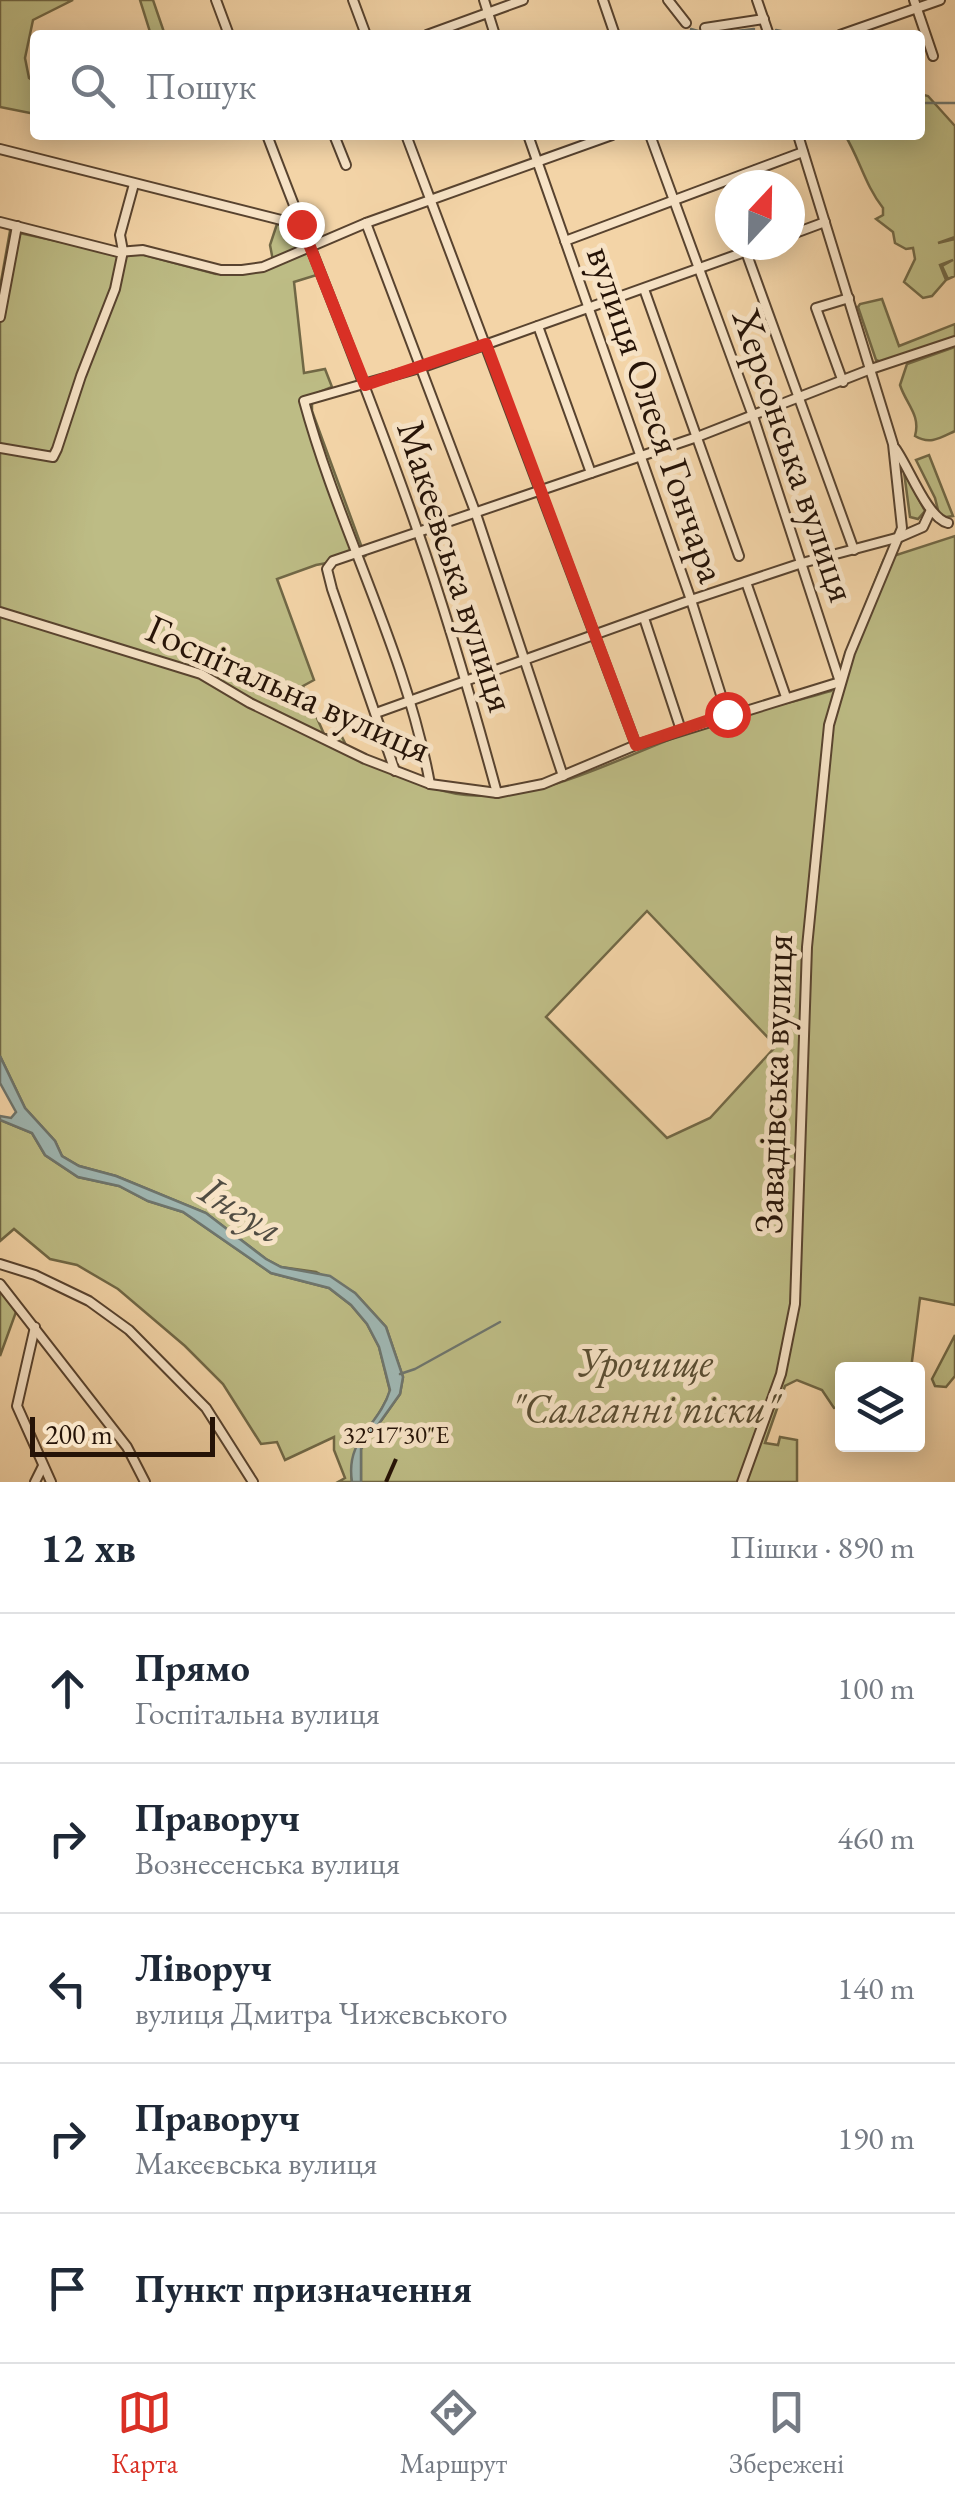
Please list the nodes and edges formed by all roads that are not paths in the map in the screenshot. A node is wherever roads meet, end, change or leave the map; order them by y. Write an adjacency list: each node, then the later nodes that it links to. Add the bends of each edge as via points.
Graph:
1 (216, 0): 14 (street)
2 (353, 0): 15 (street)
3 (484, 0): 10 (street)
4 (523, 0): 10 (street)
5 (603, 0): 18 (street)
6 (668, 0): 12 (street)
7 (757, 0): 11 (street)
8 (940, 0): 9 (street)
9 (915, 4): 20 (street); 21 (street)
10 (488, 13): 16 (street); 17 (street)
11 (764, 20): 13 (street); 19 (street)
12 (686, 23)
13 (704, 28)
14 (227, 30)
15 (364, 30)
16 (441, 30)
17 (493, 30)
18 (613, 30)
19 (767, 30)
20 (852, 30)
21 (924, 30)
22 (925, 33): 23 (street)
23 (933, 56)
24 (269, 140): 42 (street, Макеєвська вулиця)
25 (336, 140): 34 (street)
26 (408, 140): 38 (street)
27 (530, 140): 33 (street, вулиця Олеся Гончара)
28 (598, 140): 33 (street)
29 (652, 140): 39 (street, Херсонська вулиця)
30 (799, 140): 32 (street)
31 (0, 149): 36 (street)
32 (803, 152): 35 (street); 41 (street)
33 (537, 162): 38 (street); 46 (street, вулиця Олеся Гончара)
34 (346, 165)
35 (756, 170)
36 (134, 184): 42 (street); 48 (street, via 120,235)
37 (715, 185): 39 (street)
38 (432, 199): 43 (street); 58 (street)
39 (672, 200): 46 (street); 51 (street, Херсонська вулиця)
40 (0, 222): 44 (street)
41 (826, 222): 45 (street); 53 (street)
42 (301, 224): 47 (street, Макеєвська вулиця)
43 (366, 224): 47 (street); 59 (street)
44 (17, 226): 48 (street); 55 (street)
45 (805, 230)
46 (565, 242): 54 (street, вулиця Олеся Гончара)
47 (310, 248): 48 (street, via 263,267 221,270); 62 (street, Макеєвська вулиця)
48 (123, 251): 67 (street, via 53,456)
49 (725, 260): 51 (street)
50 (749, 260): 63 (street)
51 (698, 270): 52 (street); 64 (street, Херсонська вулиця)
52 (644, 289): 54 (street); 65 (street)
53 (849, 298): 60 (street); 61 (street, via 816,308)
54 (589, 308): 56 (street); 68 (street, вулиця Олеся Гончара)
55 (0, 316)
56 (538, 326): 58 (street); 71 (street)
57 (955, 340): 60 (street)
58 (486, 344): 59 (street); 72 (street)
59 (422, 367): 62 (street); 74 (street)
60 (870, 369): 61 (street); 66 (street)
61 (844, 382): 63 (street)
62 (365, 385): 78 (street, Макеєвська вулиця); 81 (street, via 304,400)
63 (799, 400): 64 (street); 80 (street)
64 (752, 416): 65 (street); 83 (street, Херсонська вулиця)
65 (697, 437): 68 (street); 82 (street)
66 (893, 444): 69 (street); 70 (street)
67 (0, 448)
68 (642, 457): 71 (street); 85 (street, вулиця Олеся Гончара)
69 (904, 460): 70 (street); 73 (street)
70 (895, 469): 75 (street)
71 (591, 472): 72 (street)
72 (540, 490): 74 (street); 88 (street)
73 (930, 512): 76 (street); 77 (street)
74 (476, 514): 78 (street); 89 (street)
75 (900, 521): 77 (street); 79 (street)
76 (952, 521): 77 (street)
77 (918, 530): 79 (street)
78 (419, 534): 81 (street); 90 (street, Макеєвська вулиця)
79 (900, 537): 80 (street); 91 (street, Завадівська вулиця)
80 (854, 550): 83 (street)
81 (358, 554): 93 (street); 94 (street, via 327,569)
82 (739, 556)
83 (802, 562): 84 (street); 91 (street, Херсонська вулиця)
84 (746, 582): 85 (street); 92 (street)
85 (691, 600): 87 (street); 95 (street, вулиця Олеся Гончара)
86 (0, 612): 98 (street, Госпітальна вулиця, via 200,674)
87 (644, 618): 88 (street); 96 (street)
88 (594, 637): 89 (street); 97 (street)
89 (526, 660): 90 (street); 99 (street)
90 (466, 680): 93 (street); 101 (street, Макеєвська вулиця)
91 (840, 682): 92 (street, Госпітальна вулиця); 110 (street, Завадівська вулиця, via 829,724 807,947 792,1321 781,1374)
92 (786, 697): 95 (street, Госпітальна вулиця)
93 (410, 702): 94 (street); 100 (street)
94 (376, 713): 98 (street)
95 (727, 714): 96 (street, Госпітальна вулиця)
96 (681, 730): 97 (street, Госпітальна вулиця)
97 (636, 745): 99 (street, Госпітальна вулиця)
98 (396, 771): 100 (street, Госпітальна вулиця)
99 (564, 776): 101 (street, Госпітальна вулиця)
100 (430, 784): 101 (street, Госпітальна вулиця)
101 (497, 793)
102 (0, 1264): 109 (street, via 89,1302 128,1330 206,1408)
103 (0, 1284): 104 (street)
104 (36, 1327): 105 (street, via 17,1406); 108 (street, via 127,1447)
105 (43, 1466): 106 (street); 107 (street)
106 (35, 1482)
107 (51, 1482)
108 (145, 1482)
109 (253, 1482)
110 (742, 1482)

